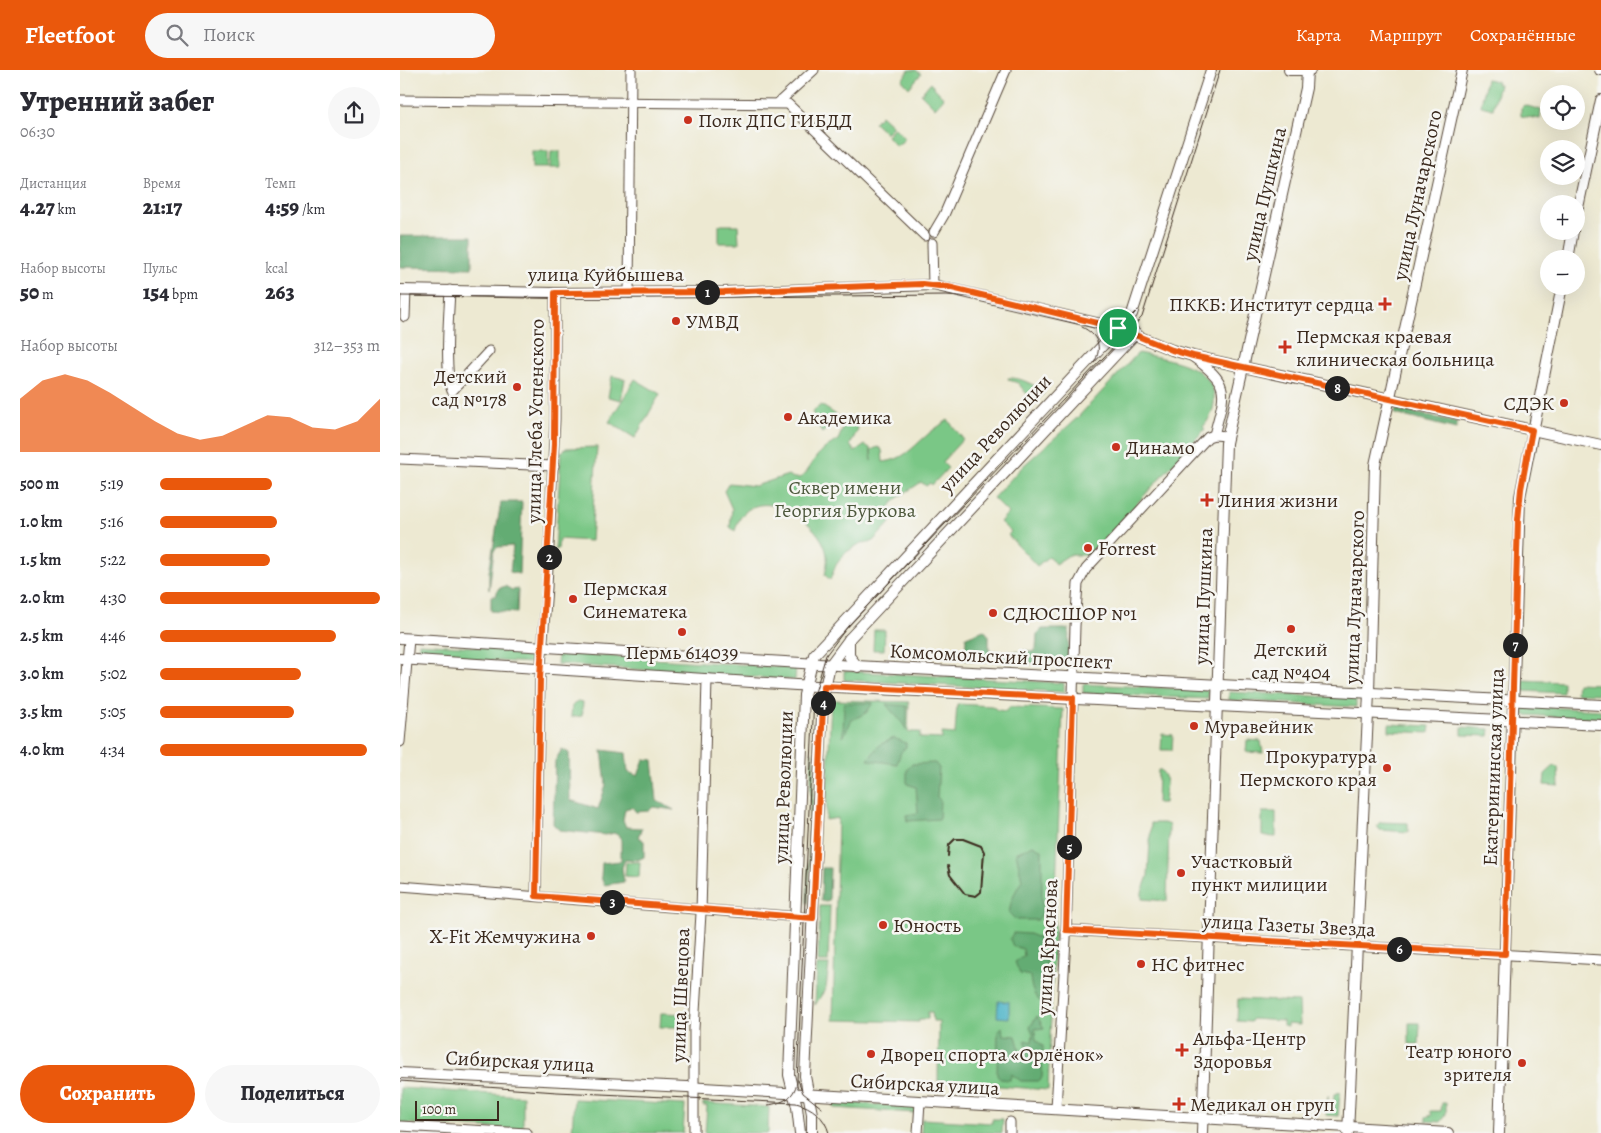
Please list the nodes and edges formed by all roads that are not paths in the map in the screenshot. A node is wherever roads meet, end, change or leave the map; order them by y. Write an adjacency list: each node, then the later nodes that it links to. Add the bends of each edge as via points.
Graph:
1 (631, 70): 11 (street)
2 (814, 70): 10 (street)
3 (1006, 70): 13 (street, via 944,215)
4 (1211, 70): 21 (main road, улица Революции, via 1135,307)
5 (1289, 70): 6 (main road)
6 (1308, 70): 25 (main road, улица Пушкина)
7 (1462, 70): 26 (main road, улица Луначарского)
8 (400, 100): 11 (street)
9 (1601, 100): 12 (main road)
10 (779, 102): 11 (street); 13 (street, via 793,107)
11 (631, 104): 18 (street)
12 (1581, 195)
13 (930, 234): 14 (street, via 927,242 932,243)
14 (933, 285): 18 (main road, улица Куйбышева); 21 (main road, улица Куйбышева)
15 (403, 290): 16 (main road, улица Куйбышева); 20 (street)
16 (450, 290): 17 (main road, улица Куйбышева); 23 (street, via 452,391)
17 (555, 293): 18 (main road, улица Куйбышева); 32 (street, улица Глеба Успенского)
18 (629, 293)
19 (1560, 295): 27 (main road, Екатерининская улица)
20 (405, 317)
21 (1118, 328): 22 (main road, улица Куйбышева); 37 (main road, улица Революции, via 845,619 814,655)
22 (1136, 333): 24 (main road, улица Куйбышева); 34 (main road, улица Революции)
23 (490, 351)
24 (1193, 356): 25 (main road, улица Куйбышева); 28 (street, via 1215,372 1222,387 1221,410)
25 (1243, 367): 26 (main road, улица Куйбышева); 29 (main road, улица Пушкина)
26 (1389, 399): 27 (main road, улица Куйбышева); 46 (main road, улица Луначарского, via 1375,470)
27 (1532, 430): 30 (main road, улица Куйбышева); 48 (main road, Екатерининская улица, via 1520,497)
28 (1214, 435): 29 (street); 41 (street, улица Краснова, via 1208,437 1155,493 1081,578 1077,593)
29 (1228, 436): 43 (main road, улица Пушкина, via 1224,469)
30 (1601, 445)
31 (400, 459): 32 (street)
32 (554, 466): 35 (street, улица Глеба Успенского)
33 (405, 638): 35 (main road, Комсомольский проспект); 36 (street)
34 (850, 638): 38 (main road, улица Революции); 39 (main road, via 847,651)
35 (543, 648): 37 (main road, Комсомольский проспект); 40 (street, улица Глеба Успенского)
36 (404, 659): 40 (main road, Комсомольский проспект); 54 (street)
37 (812, 664): 38 (main road, Комсомольский проспект); 44 (main road, улица Революции)
38 (830, 665): 39 (main road, Комсомольский проспект); 45 (main road, улица Революции)
39 (858, 666): 41 (main road, Комсомольский проспект)
40 (541, 669): 42 (main road, Комсомольский проспект); 56 (street, улица Глеба Успенского)
41 (1074, 678): 43 (main road, Комсомольский проспект); 47 (street, улица Краснова)
42 (708, 679): 44 (main road, Комсомольский проспект); 57 (street, улица Швецова)
43 (1218, 685): 46 (main road, Комсомольский проспект); 49 (main road, улица Пушкина)
44 (806, 686): 45 (main road, Комсомольский проспект); 58 (main road, улица Революции, via 800,758)
45 (824, 686): 47 (main road, Комсомольский проспект); 59 (main road, улица Революции)
46 (1369, 694): 48 (main road, Комсомольский проспект); 51 (main road, улица Луначарского)
47 (1073, 698): 49 (main road, Комсомольский проспект); 60 (street, улица Краснова)
48 (1513, 700): 50 (main road, Комсомольский проспект); 52 (main road, Екатерининская улица)
49 (1217, 705): 51 (main road, Комсомольский проспект); 61 (main road, улица Пушкина)
50 (1601, 705)
51 (1368, 712): 52 (main road, Комсомольский проспект); 62 (main road, улица Луначарского)
52 (1512, 720): 53 (main road, Комсомольский проспект); 63 (main road, Екатерининская улица)
53 (1601, 725)
54 (400, 742)
55 (400, 886): 56 (street)
56 (536, 896): 57 (street)
57 (701, 909): 58 (street); 66 (street, улица Швецова)
58 (796, 916): 59 (street); 67 (main road, улица Революции, via 789,1075)
59 (813, 918): 68 (main road, улица Революции, via 805,1076)
60 (1066, 930): 61 (street, улица Газеты Звезда); 70 (street, улица Краснова)
61 (1210, 938): 62 (street, улица Газеты Звезда); 71 (main road, улица Пушкина)
62 (1356, 946): 63 (street, улица Газеты Звезда); 74 (main road, улица Луначарского)
63 (1505, 954): 64 (street, улица Газеты Звезда); 83 (main road, Екатерининская улица)
64 (1601, 960)
65 (400, 1073): 66 (main road, Сибирская улица)
66 (694, 1088): 67 (main road, Сибирская улица); 76 (street, улица Швецова)
67 (792, 1094): 68 (main road, Сибирская улица); 77 (main road, улица Революции)
68 (808, 1094): 69 (main road, Сибирская улица); 78 (main road, улица Революции)
69 (920, 1102): 70 (main road, Сибирская улица); 79 (street)
70 (1056, 1108): 71 (main road, Сибирская улица)
71 (1203, 1119): 74 (main road, Сибирская улица); 81 (main road, улица Пушкина)
72 (1010, 1122): 80 (street)
73 (400, 1126): 75 (street)
74 (1348, 1130): 82 (main road, Сибирская улица)
75 (526, 1133)
76 (694, 1133)
77 (800, 1133)
78 (812, 1133)
79 (918, 1133)
80 (1010, 1133)
81 (1202, 1133)
82 (1448, 1133)
83 (1499, 1133)

